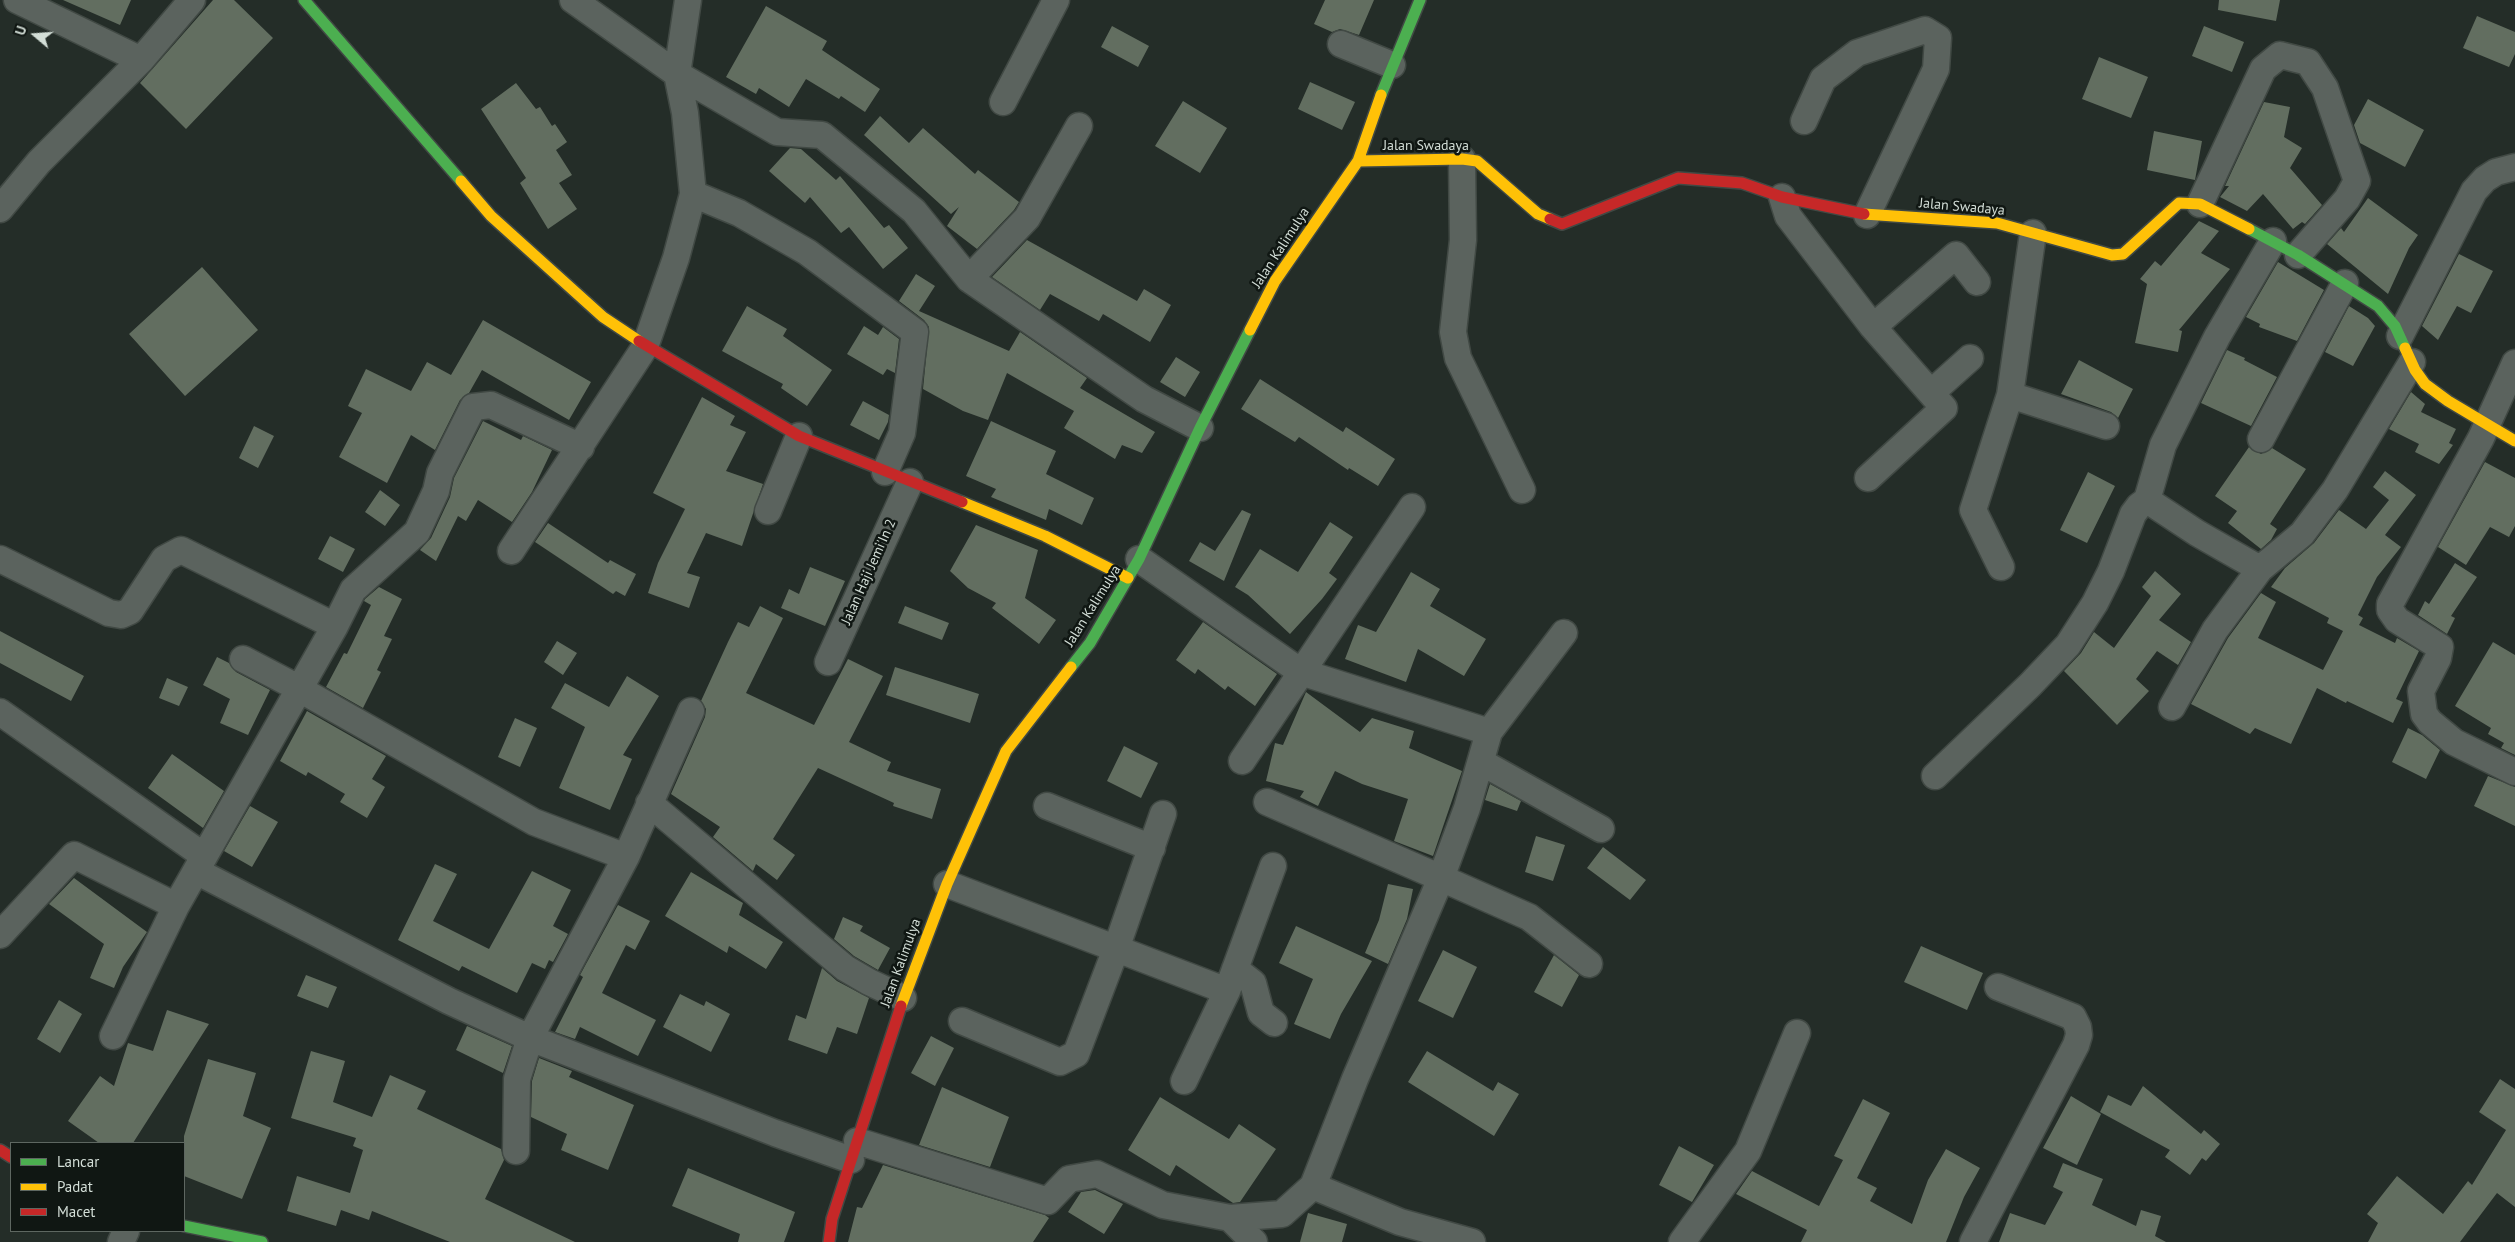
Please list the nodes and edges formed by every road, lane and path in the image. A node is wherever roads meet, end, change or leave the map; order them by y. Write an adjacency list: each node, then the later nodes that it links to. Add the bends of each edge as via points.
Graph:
1 (17, 0): 9 (street)
2 (192, 0): 9 (street)
3 (304, 0): 31 (street, via 492,216 603,317)
4 (572, 0): 11 (street)
5 (688, 0): 11 (street)
6 (1056, 0): 12 (street)
7 (1420, 0): 10 (street, Jalan Kalimulya)
8 (1341, 44): 10 (street)
9 (141, 60): 21 (street, via 38,162)
10 (1392, 65): 16 (street, Jalan Kalimulya)
11 (678, 74): 18 (street, via 686,113); 26 (street, via 777,132 822,135 914,211)
12 (1003, 102)
13 (1804, 121): 22 (street, via 1823,80 1857,53 1925,30 1938,38 1936,68)
14 (1079, 126): 26 (street, via 1027,218)
15 (1462, 159): 16 (street, Jalan Swadaya); 19 (street, Jalan Swadaya, via 1477,161 1538,214 1562,224 1678,178 1742,183); 47 (street, via 1463,240 1453,332 1458,358)
16 (1358, 161): 39 (street, Jalan Kalimulya, via 1275,281)
17 (2515, 167): 30 (street, via 2484,179 2474,191)
18 (693, 194): 31 (street, via 676,258); 44 (street, via 739,213 807,252 915,332 902,433)
19 (1782, 197): 22 (street, Jalan Swadaya); 29 (street, via 1788,216)
20 (2200, 204): 23 (street, Jalan Swadaya, via 2179,203 2123,254 2088,250); 24 (street); 25 (street, via 2263,69 2280,55 2308,62 2325,88 2357,180 2347,199)
21 (0, 209)
22 (1867, 215): 23 (street, Jalan Swadaya, via 1997,223)
23 (2033, 233): 36 (street)
24 (2273, 242): 25 (street); 48 (street, via 2217,337 2162,445)
25 (2298, 255): 28 (street)
26 (969, 280): 39 (street, via 1144,400)
27 (1977, 282): 29 (street, via 1956,255)
28 (2345, 283): 30 (street, via 2385,311); 41 (street)
29 (1873, 327): 35 (street)
30 (2400, 336): 33 (street)
31 (645, 347): 40 (street); 43 (street)
32 (1970, 358): 35 (street)
33 (2412, 362): 38 (street, via 2420,378 2433,391); 55 (street, via 2336,490 2302,534)
34 (2515, 363): 38 (street)
35 (1931, 393): 45 (street, via 1944,408)
36 (2010, 395): 37 (street); 53 (street, via 1972,510)
37 (2106, 426)
38 (2486, 426): 42 (street); 68 (street, via 2390,604 2390,610 2397,620 2440,647 2438,658 2421,691 2424,714 2430,722 2454,742)
39 (1200, 428): 54 (street, Jalan Kalimulya)
40 (798, 436): 44 (street); 50 (street)
41 (2261, 439)
42 (2515, 441)
43 (581, 447): 51 (street); 56 (street, via 491,405 473,407 440,473 436,491 417,532 353,590)
44 (885, 472): 46 (street)
45 (1868, 478)
46 (910, 482): 54 (street); 59 (street, Jalan Haji Jemi'In 2)
47 (1522, 490)
48 (2147, 500): 55 (street); 69 (street, via 2133,514 2099,595 2068,645 2030,686)
49 (1412, 507): 60 (street)
50 (768, 510)
51 (511, 551)
52 (0, 559): 56 (street, via 109,613 121,615 130,611 164,559 181,550)
53 (2001, 567)
54 (1134, 569): 60 (street); 80 (street, Jalan Kalimulya, via 1090,643 1006,751)
55 (2260, 569): 62 (street, via 2214,630)
56 (335, 626): 61 (street)
57 (1564, 634): 65 (street)
58 (243, 659): 61 (street)
59 (828, 662)
60 (1301, 672): 65 (street); 66 (street)
61 (301, 690): 76 (street, via 534,822); 77 (street)
62 (2172, 707)
63 (691, 710): 71 (street)
64 (0, 712): 77 (street)
65 (1489, 732): 67 (street)
66 (1242, 761)
67 (1481, 762): 74 (street); 79 (street)
68 (2515, 772)
69 (1935, 776)
70 (1267, 802): 79 (street)
71 (650, 803): 76 (street); 87 (street, via 845,968)
72 (1047, 806): 75 (street)
73 (1163, 814): 75 (street)
74 (1601, 829)
75 (1152, 848): 83 (street)
76 (626, 857): 92 (street)
77 (200, 863): 81 (street); 92 (street, via 448,1001)
78 (1274, 866): 85 (street)
79 (1441, 878): 84 (street, via 1529,917); 96 (street)
80 (947, 884): 83 (street); 87 (street, Jalan Kalimulya)
81 (176, 906): 82 (street, via 74,855); 91 (street)
82 (0, 935)
83 (1116, 949): 85 (street); 88 (street, via 1076,1054 1060,1062)
84 (1588, 964)
85 (1231, 980): 89 (street, via 1253,983 1261,1013); 93 (street)
86 (1998, 986): 104 (street, via 2073,1018 2079,1035)
87 (903, 998): 94 (street, Jalan Kalimulya)
88 (962, 1021)
89 (1274, 1023)
90 (1797, 1033): 103 (street, via 1748,1151)
91 (113, 1036)
92 (530, 1038): 94 (street, via 775,1133); 95 (street, via 517,1079)
93 (1184, 1081)
94 (854, 1150): 97 (street, via 1048,1201 1069,1179 1096,1174 1163,1205); 100 (street, Jalan Kalimulya, via 832,1219)
95 (516, 1151)
96 (1313, 1186): 97 (street, via 1282,1214); 102 (street, via 1400,1222)
97 (1230, 1218): 101 (street)
98 (185, 1226): 99 (street)
99 (262, 1242)
100 (830, 1242)
101 (1254, 1242)
102 (1472, 1242)
103 (1682, 1242)
104 (1973, 1242)

